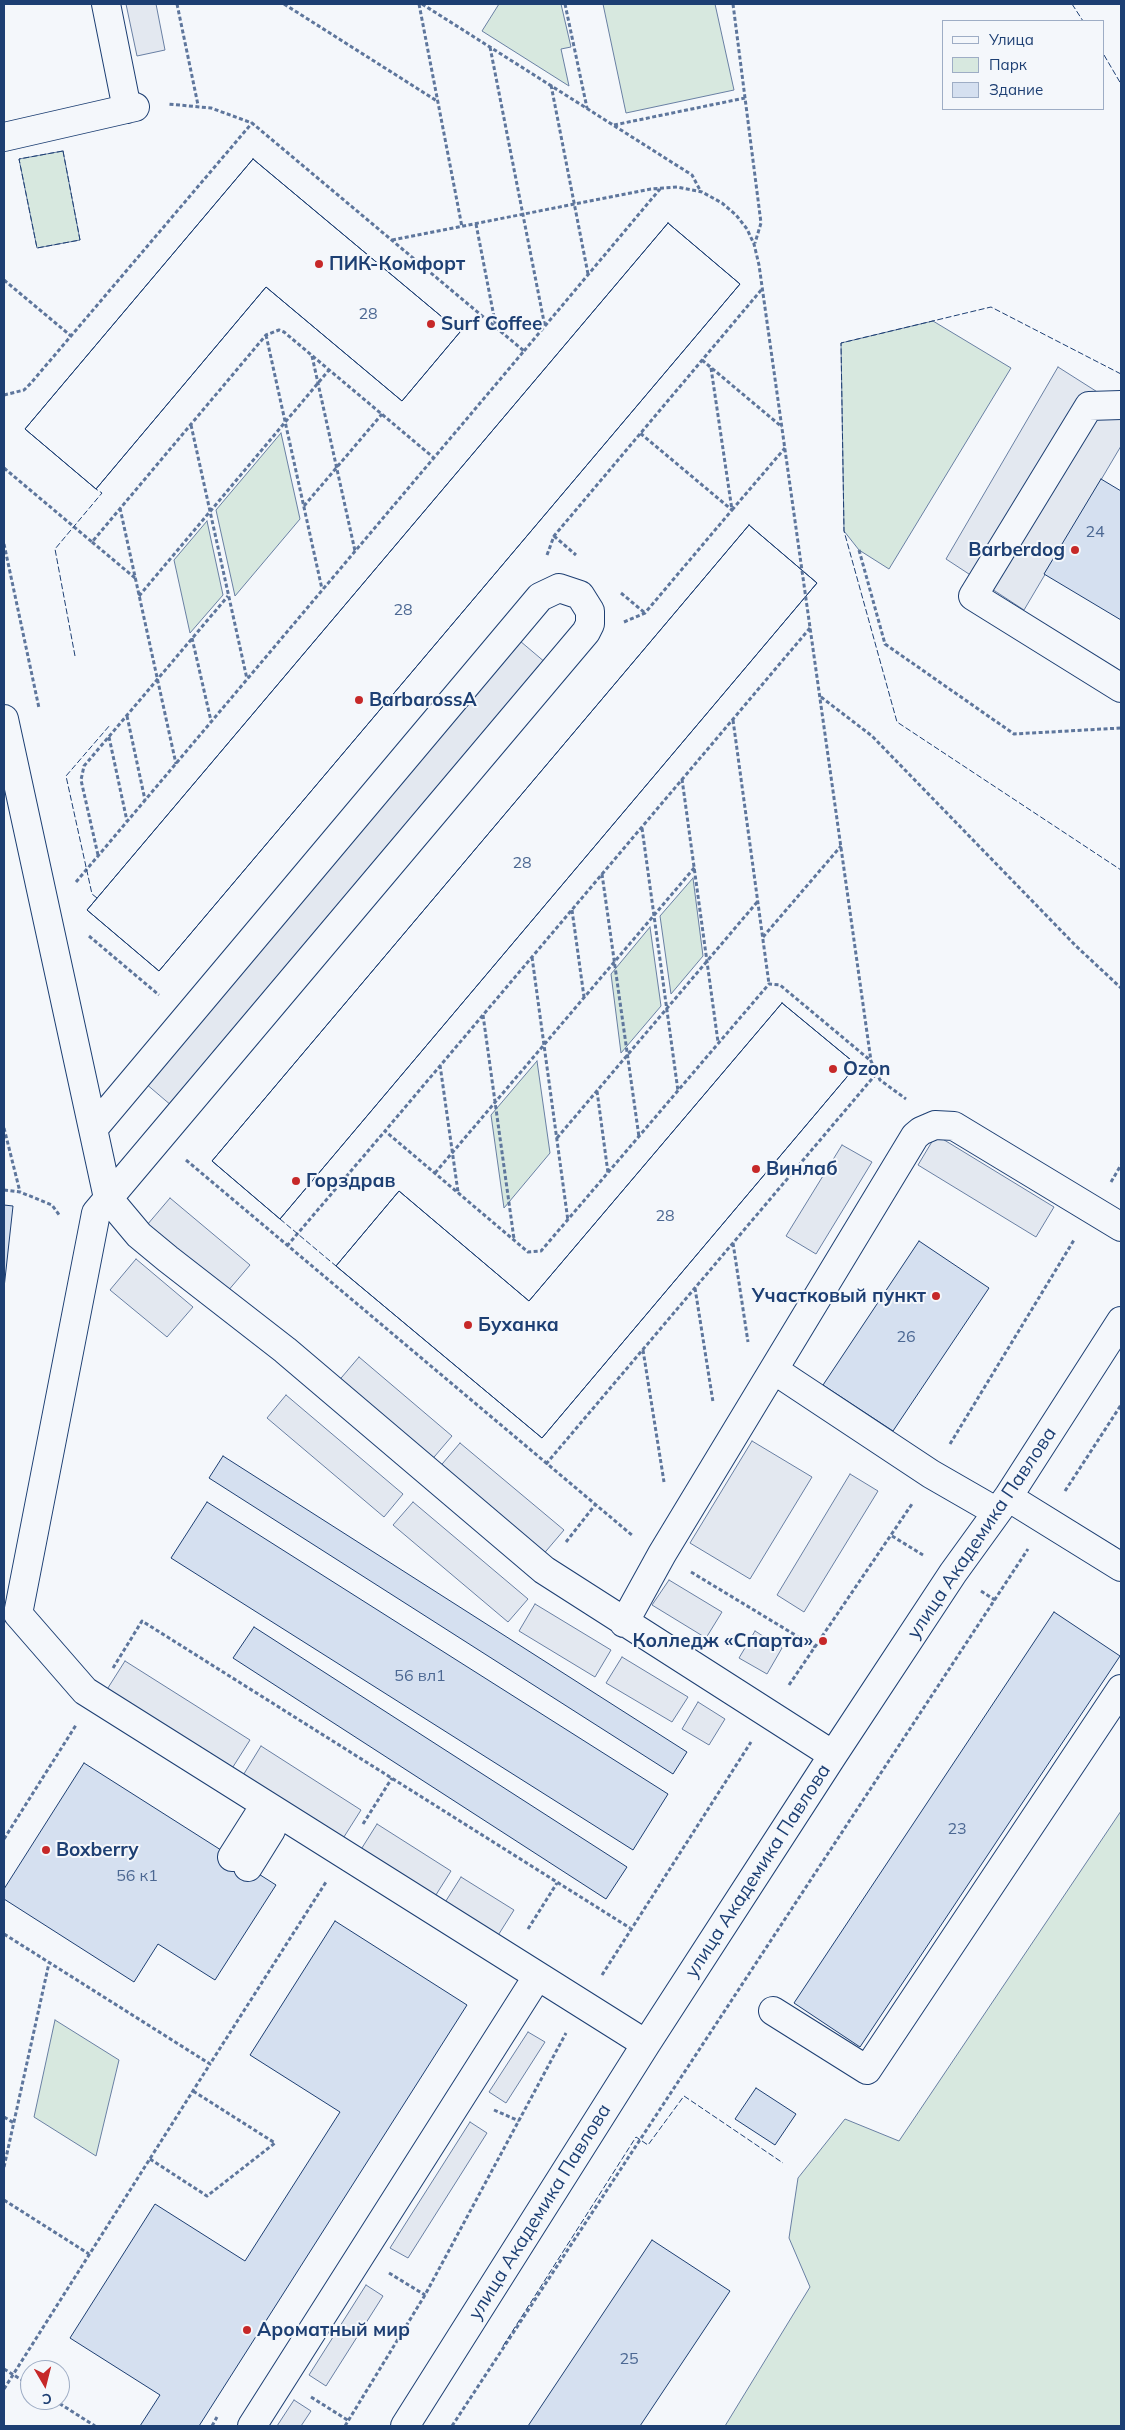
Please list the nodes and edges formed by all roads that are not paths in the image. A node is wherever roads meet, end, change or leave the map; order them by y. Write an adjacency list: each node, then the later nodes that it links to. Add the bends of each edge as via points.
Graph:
1 (106, 4): 2 (street, via 131,108)
2 (4, 137)
3 (1121, 405): 4 (street, via 1088,406 973,596)
4 (1121, 688)
5 (4, 719): 6 (street)
6 (93, 1129): 7 (street); 7 (street, via 540,597 559,588 580,595 590,611 586,632)
7 (108, 1198): 13 (street, via 95,1216); 14 (street, via 139,1235 168,1260 285,1350 544,1570)
8 (1121, 1227): 10 (street, via 954,1126 926,1127 915,1136)
9 (1121, 1321): 11 (street, улица Академика Павлова)
10 (774, 1370): 11 (street, via 931,1474); 14 (street)
11 (1002, 1505): 12 (street, via 1046,1522); 16 (street, улица Академика Павлова, via 953,1573)
12 (1121, 1567)
13 (11, 1613): 17 (street, via 85,1691)
14 (624, 1623): 16 (street)
15 (1121, 1689): 20 (street, via 867,2070)
16 (833, 1755): 21 (street, улица Академика Павлова)
17 (273, 1810): 18 (street); 19 (street)
18 (240, 1862)
19 (537, 1977): 21 (street); 22 (street)
20 (773, 2011)
21 (646, 2044): 23 (street, улица Академика Павлова)
22 (252, 2426)
23 (405, 2426)

